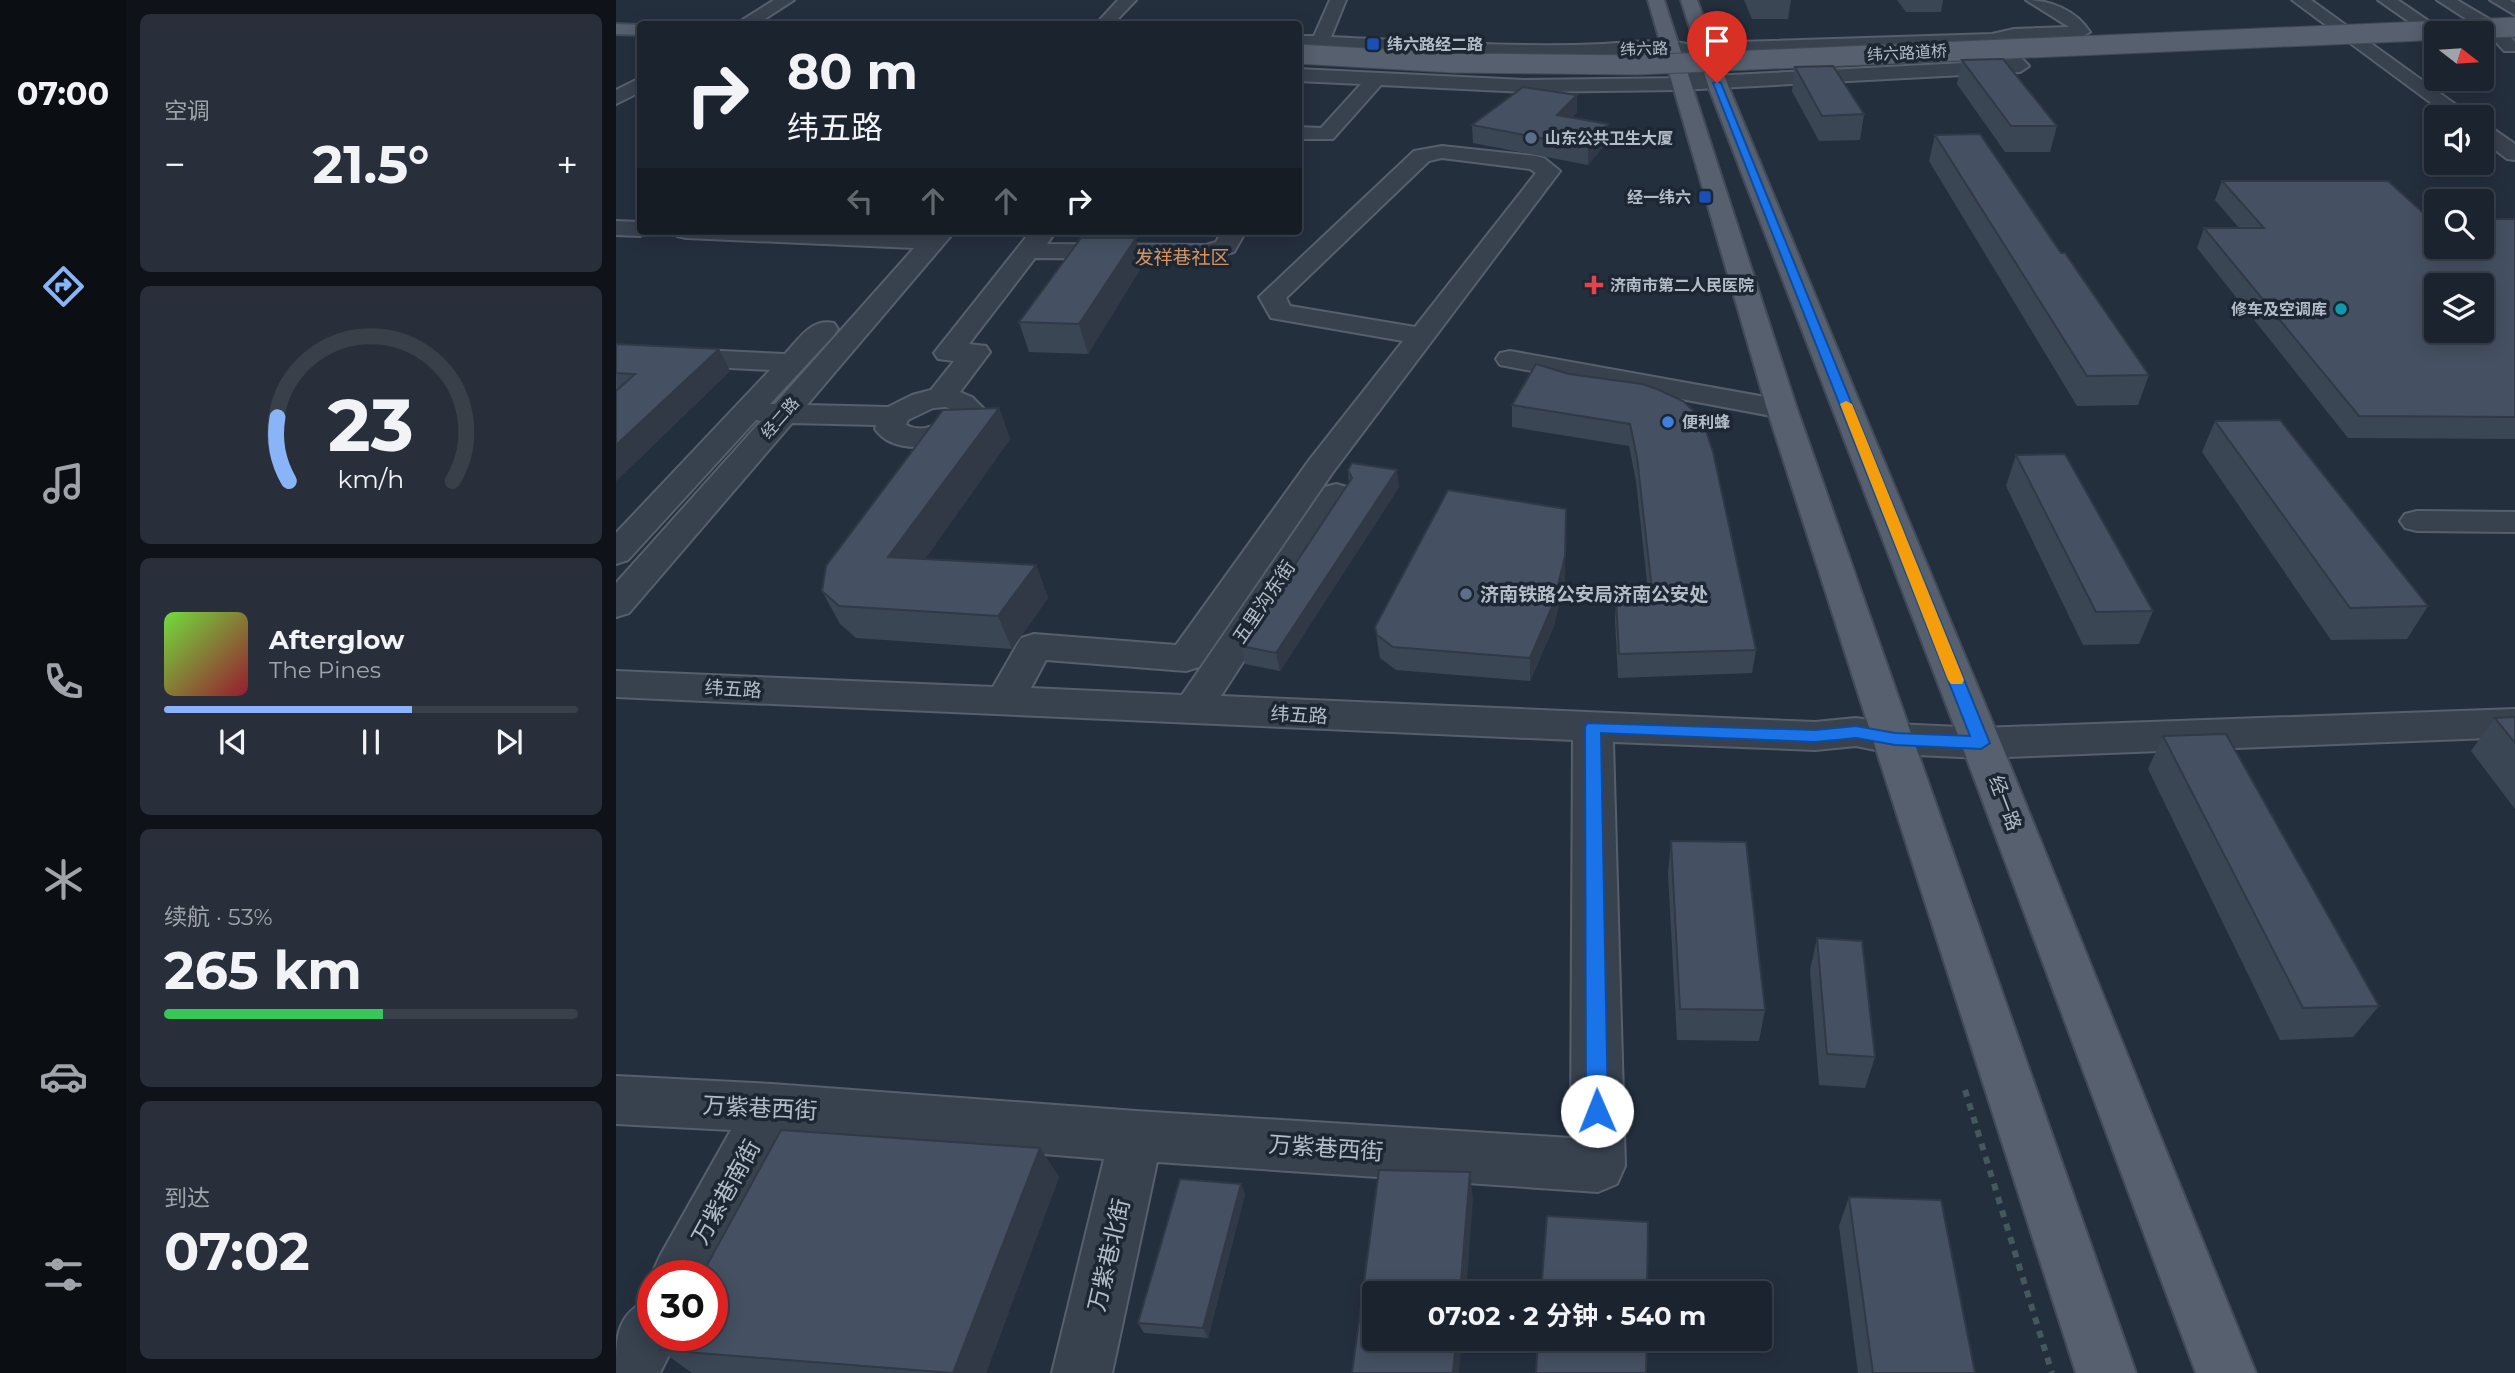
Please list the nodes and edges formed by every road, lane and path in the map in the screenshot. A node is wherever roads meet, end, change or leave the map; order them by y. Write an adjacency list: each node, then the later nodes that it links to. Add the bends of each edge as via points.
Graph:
1 (786, 0): 13 (street)
2 (1128, 0): 14 (street)
3 (1144, 0): 15 (street)
4 (1338, 0): 26 (street)
5 (1656, 0): 31 (main road, 经一路)
6 (1689, 0): 31 (main road, 经一路)
7 (2034, 0): 22 (street, via 2076,24 2081,32)
8 (2300, 0): 36 (street)
9 (2386, 0): 16 (street)
10 (2445, 0): 27 (street)
11 (2498, 0): 12 (street)
12 (2515, 10)
13 (750, 21)
14 (1107, 21)
15 (1126, 21)
16 (2424, 25)
17 (2515, 27): 29 (main road, 纬六路道桥, bridge, via 1624,65 1453,63)
18 (616, 29): 19 (main road)
19 (637, 30)
20 (616, 36): 21 (main road)
21 (637, 36)
22 (1992, 39): 31 (street); 31 (street, via 2020,66)
23 (2424, 40): 30 (main road, 纬六路道桥, via 1585,75)
24 (2494, 40): 27 (main road)
25 (1302, 41): 26 (street, 纬六路)
26 (1320, 43): 31 (street, 纬六路, via 1553,52)
27 (2513, 44): 28 (street)
28 (2494, 46)
29 (1302, 54)
30 (1302, 64)
31 (1693, 66): 33 (street, 纬六路, via 1524,86); 48 (main road, 经一路); 62 (main road, 经一路)
32 (1302, 75): 33 (street, 纬六路)
33 (1376, 80): 37 (street, via 1326,135)
34 (637, 86): 35 (street)
35 (616, 98)
36 (2446, 105)
37 (1302, 133)
38 (2494, 139): 39 (street)
39 (2515, 154)
40 (877, 235): 42 (street)
41 (1232, 235): 43 (street, via 1225,247 1208,252)
42 (925, 236): 47 (street, 经二路); 50 (street, 经二路)
43 (1036, 241): 50 (street, via 948,353 976,352 941,397 961,400 970,410 963,423 922,438 899,436 890,429 894,415)
44 (1422, 336): 44 (street, via 1280,312 1272,298 1422,156 1442,152 1536,163 1549,172); 57 (street, via 1321,466 1186,658 1034,647)
45 (616, 354): 47 (street)
46 (1510, 359): 48 (street)
47 (792, 363): 49 (street, 经二路)
48 (1782, 409): 61 (main road, 经一路)
49 (746, 413): 50 (street); 54 (street, 经二路)
50 (784, 413): 55 (street, 经二路)
51 (1336, 494): 58 (street, 五里沟东街)
52 (2417, 521): 53 (street)
53 (2515, 522)
54 (616, 553)
55 (616, 605)
56 (616, 684): 57 (street, 纬五路)
57 (1004, 702): 58 (street, 纬五路)
58 (1192, 710): 60 (street, 纬五路)
59 (2515, 723): 62 (street, 纬五路)
60 (1593, 727): 61 (street, 纬五路, via 1815,736 1856,732); 65 (street, 万紫巷西街, via 1598,1166)
61 (1895, 739): 62 (street, 纬五路); 70 (main road, 经一路)
62 (1981, 743): 71 (main road, 经一路)
63 (616, 1100): 64 (street, 万紫巷西街)
64 (772, 1108): 65 (street, 万紫巷西街); 66 (street, 万紫巷南街)
65 (1136, 1136): 69 (street, 万紫巷北街)
66 (689, 1260)
67 (639, 1351): 68 (street)
68 (627, 1373)
69 (1082, 1373)
70 (2106, 1373)
71 (2226, 1373)

